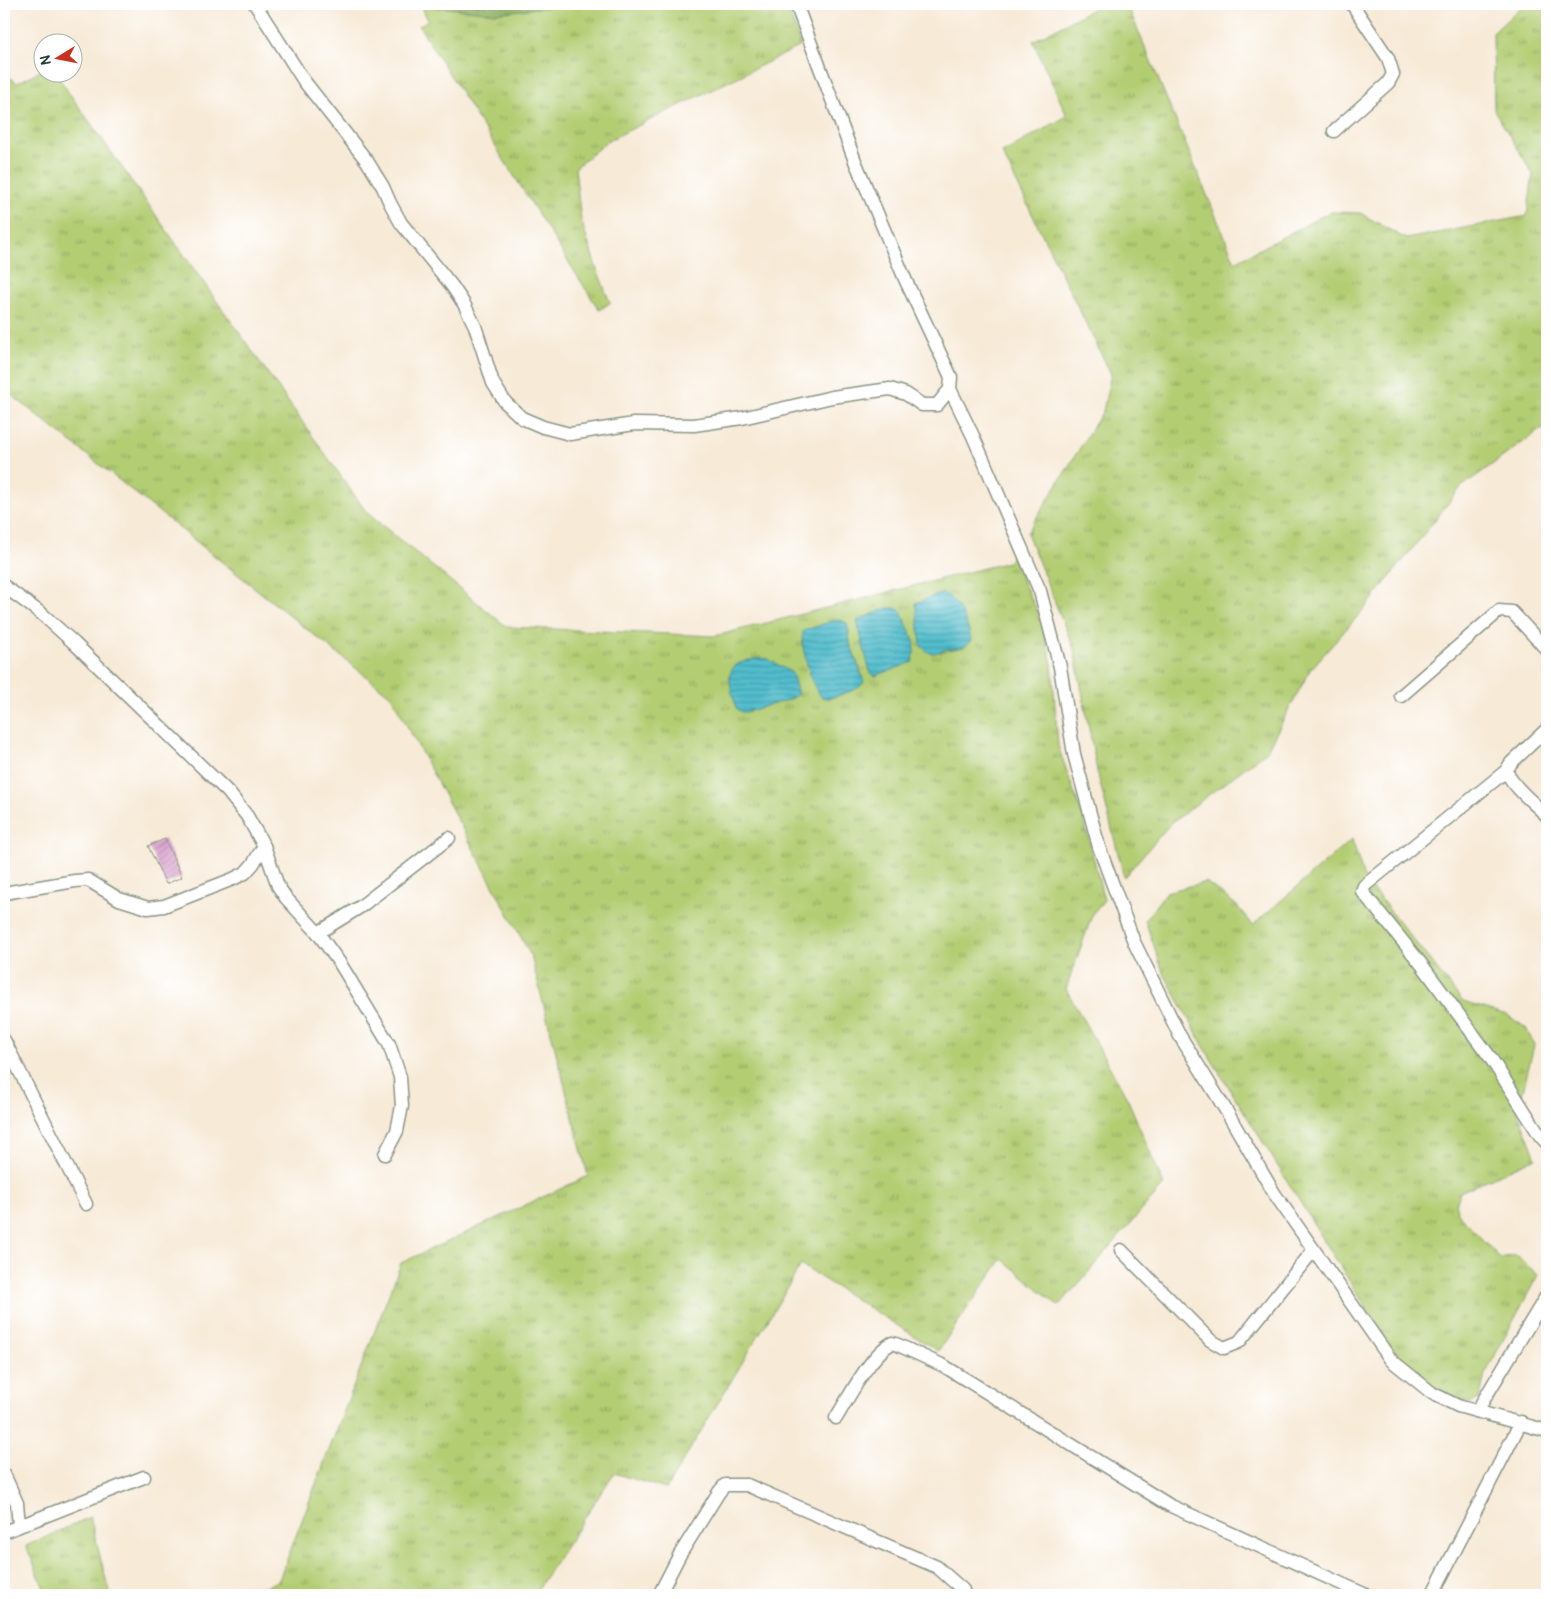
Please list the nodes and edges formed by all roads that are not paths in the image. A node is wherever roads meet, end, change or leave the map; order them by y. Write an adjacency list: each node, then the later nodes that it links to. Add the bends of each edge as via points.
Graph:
1 (255, 4): 5 (street, via 304,81 367,160 401,223 464,304 475,326 492,383 522,418 570,434 634,424 718,422 832,397 890,389 906,394 922,406 937,405)
2 (796, 4): 5 (street, via 855,161 951,377)
3 (1352, 4): 4 (street, via 1388,58 1394,74)
4 (1334, 131)
5 (950, 389): 21 (street, via 974,436 1040,591 1060,667 1074,754 1099,847 1134,942 1180,1036 1274,1193)
6 (4, 586): 13 (street, via 74,643 228,792)
7 (1547, 650): 8 (street, via 1512,612 1499,611)
8 (1401, 696)
9 (1547, 729): 10 (street)
10 (1506, 770): 11 (street, via 1516,786); 17 (street, via 1364,886 1362,891 1490,1057)
11 (1547, 816)
12 (449, 838): 15 (street, via 360,906)
13 (264, 846): 14 (street, via 245,873 164,906 148,908 119,899 88,880); 15 (street, via 278,886)
14 (4, 893)
15 (318, 933): 18 (street, via 380,1028 400,1077 402,1106 397,1131)
16 (4, 1040): 19 (street)
17 (1547, 1143)
18 (385, 1154)
19 (86, 1204)
20 (1121, 1250): 21 (street, via 1210,1340 1224,1348 1239,1342)
21 (1313, 1251): 23 (street, via 1391,1360 1432,1393)
22 (1547, 1295): 23 (street)
23 (1477, 1411): 25 (street)
24 (836, 1418): 33 (street, via 867,1368 886,1346 896,1344 944,1366 1170,1505)
25 (1521, 1422): 26 (street); 34 (street)
26 (1547, 1431)
27 (4, 1474): 29 (street, via 17,1503)
28 (144, 1477): 29 (street)
29 (19, 1526): 30 (street)
30 (4, 1532)
31 (659, 1595): 32 (street, via 719,1492 725,1485 735,1484 747,1485 937,1567 963,1590)
32 (964, 1595)
33 (1366, 1595)
34 (1432, 1595)

